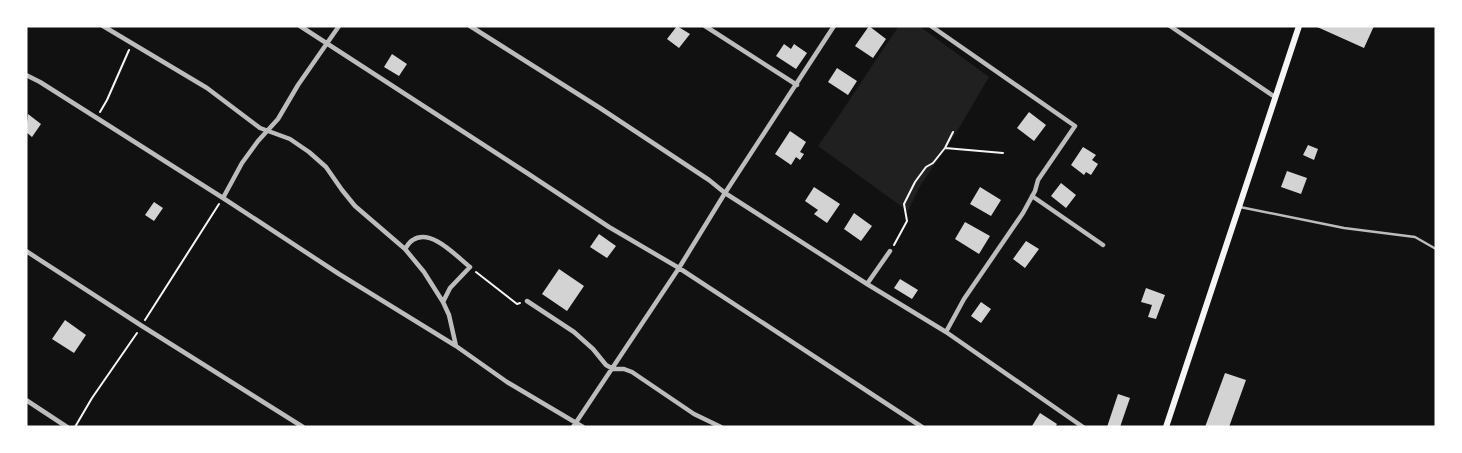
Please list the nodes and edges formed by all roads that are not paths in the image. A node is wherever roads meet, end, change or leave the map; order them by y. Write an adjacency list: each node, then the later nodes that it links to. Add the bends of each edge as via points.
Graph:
1 (103, 26): 14 (street, via 207,88 260,128)
2 (300, 26): 10 (street)
3 (338, 26): 10 (street)
4 (470, 26): 15 (street, via 608,113)
5 (705, 26): 12 (street)
6 (834, 26): 12 (street)
7 (931, 26): 16 (street, via 1075,126 1038,180)
8 (1170, 26): 13 (street)
9 (1299, 26): 13 (main road)
10 (327, 44): 14 (street); 24 (street, via 609,227)
11 (26, 75): 17 (street)
12 (797, 85): 15 (street)
13 (1275, 97): 18 (main road)
14 (269, 131): 17 (street, via 242,163); 20 (street, via 290,139 309,152 326,167 356,206)
15 (725, 193): 24 (street); 25 (street)
16 (1032, 196): 19 (street); 28 (street)
17 (223, 198): 29 (street)
18 (1239, 206): 21 (lane, via 1335,226 1415,237); 39 (main road)
19 (1103, 245)
20 (405, 248): 27 (street); 27 (street, via 422,236 433,238 470,267 450,288)
21 (1436, 249)
22 (26, 250): 34 (street)
23 (890, 251): 25 (street)
24 (679, 268): 30 (street); 37 (street)
25 (867, 284): 28 (street)
26 (527, 301): 30 (street, via 574,332)
27 (443, 302): 29 (street)
28 (946, 332): 38 (street)
29 (456, 346): 32 (street)
30 (613, 369): 32 (street); 36 (street, via 624,368 632,372 694,414)
31 (26, 400): 33 (street)
32 (575, 425): 35 (street)
33 (67, 427)
34 (303, 427)
35 (583, 427)
36 (721, 427)
37 (922, 427)
38 (1083, 427)
39 (1166, 427)

